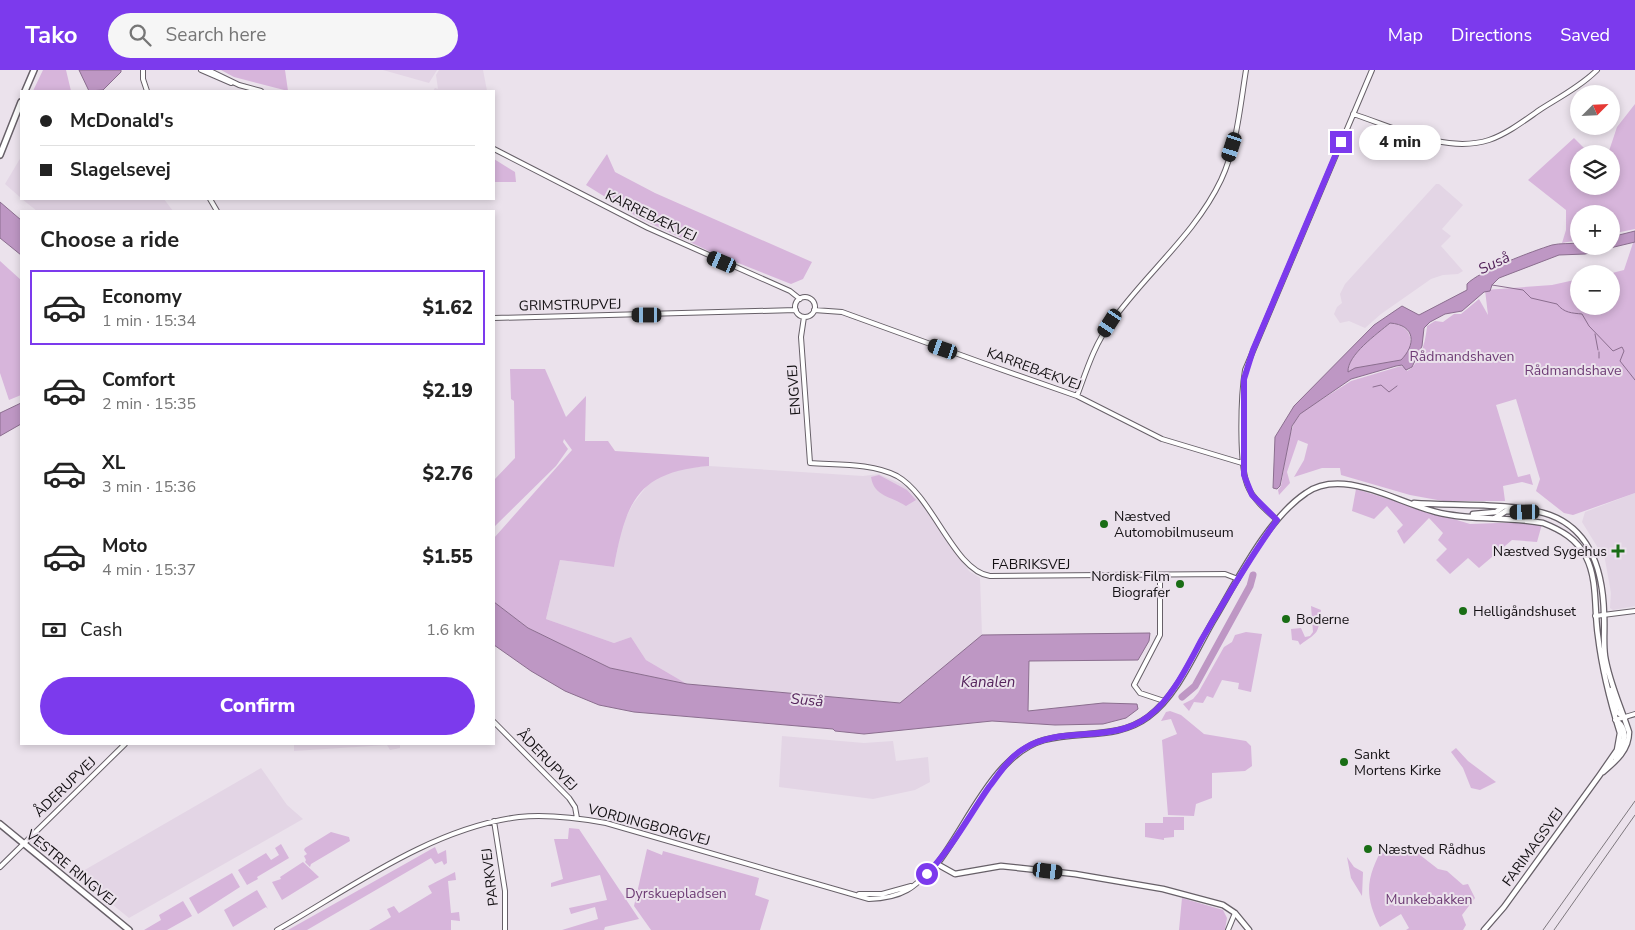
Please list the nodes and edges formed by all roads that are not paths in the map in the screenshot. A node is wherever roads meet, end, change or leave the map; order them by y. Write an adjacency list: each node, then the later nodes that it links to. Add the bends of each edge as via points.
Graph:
1 (34, 70): 9 (main road)
2 (143, 70): 10 (street)
3 (201, 70): 8 (street)
4 (208, 70): 8 (street)
5 (1246, 70): 21 (street, via 1232,147 1220,181 1194,223 1110,323)
6 (1372, 70): 13 (street)
7 (1597, 70): 13 (street, via 1506,132 1478,143 1442,142)
8 (239, 85): 11 (street)
9 (25, 90)
10 (148, 90)
11 (257, 90)
12 (20, 105): 15 (main road)
13 (1353, 114): 23 (street, via 1245,370)
14 (495, 150): 16 (street, KARREBÆKVEJ, via 648,228 790,291)
15 (0, 155)
16 (800, 299): 17 (street, via 795,305); 18 (street, via 812,301)
17 (796, 310): 19 (street); 20 (street, GRIMSTRUPVEJ)
18 (814, 310): 19 (street); 21 (street, KARREBÆKVEJ, via 842,312)
19 (804, 317): 22 (street, ENGVEJ, via 801,337)
20 (495, 318)
21 (1076, 396): 23 (street, KARREBÆKVEJ, via 1162,439)
22 (810, 463): 30 (street, FABRIKSVEJ, via 866,467 902,480 921,497 959,553 984,575)
23 (1242, 463): 29 (street, via 1248,488)
24 (1409, 503): 25 (main road); 27 (main road); 29 (main road, via 1360,487 1327,485 1307,492)
25 (1503, 508): 26 (main road); 27 (main road, via 1496,512)
26 (1538, 512): 28 (main road, via 1506,511); 33 (main road, via 1551,515 1572,528 1591,549 1600,574)
27 (1455, 516): 28 (main road)
28 (1495, 518): 34 (main road, via 1543,522 1574,541 1586,555 1592,573)
29 (1277, 520): 31 (main road)
30 (1160, 574): 31 (street, FABRIKSVEJ, via 1226,574); 36 (street, via 1160,635 1134,685 1140,693)
31 (1238, 579): 36 (main road)
32 (1635, 611): 33 (street)
33 (1604, 615): 34 (street); 38 (main road, FARIMAGSVEJ, via 1605,658)
34 (1595, 616): 35 (main road, FARIMAGSVEJ)
35 (1604, 673): 38 (main road, via 1616,711); 39 (main road, FARIMAGSVEJ)
36 (1164, 701): 48 (main road, via 1148,716 1122,730 1049,739 1015,755)
37 (1635, 714): 38 (street)
38 (1625, 718): 39 (street); 42 (main road, FARIMAGSVEJ, via 1629,740)
39 (1616, 720): 42 (main road, via 1624,737); 43 (main road, FARIMAGSVEJ, via 1620,742)
40 (495, 723): 44 (street, ÅDERUPVEJ, via 569,798)
41 (124, 745): 47 (street, ÅDERUPVEJ)
42 (1614, 762): 43 (main road, FARIMAGSVEJ)
43 (1599, 776): 56 (main road, FARIMAGSVEJ)
44 (577, 818): 45 (street, VORDINGBORGVEJ, via 520,817); 48 (street, VORDINGBORGVEJ, via 606,823 857,894 882,894 913,886)
45 (494, 821): 52 (street, VORDINGBORGVEJ, via 436,840); 53 (street, PARKVEJ, via 505,891)
46 (0, 824): 47 (main road, VESTRE RINGVEJ)
47 (24, 844): 49 (street, ÅDERUPVEJ); 51 (main road, VESTRE RINGVEJ)
48 (937, 864): 50 (main road, via 955,874 1001,866 1091,876 1174,892 1223,906)
49 (0, 867)
50 (1235, 913): 54 (street); 55 (main road)
51 (128, 930)
52 (277, 930)
53 (505, 930)
54 (1228, 930)
55 (1249, 930)
56 (1484, 930)

